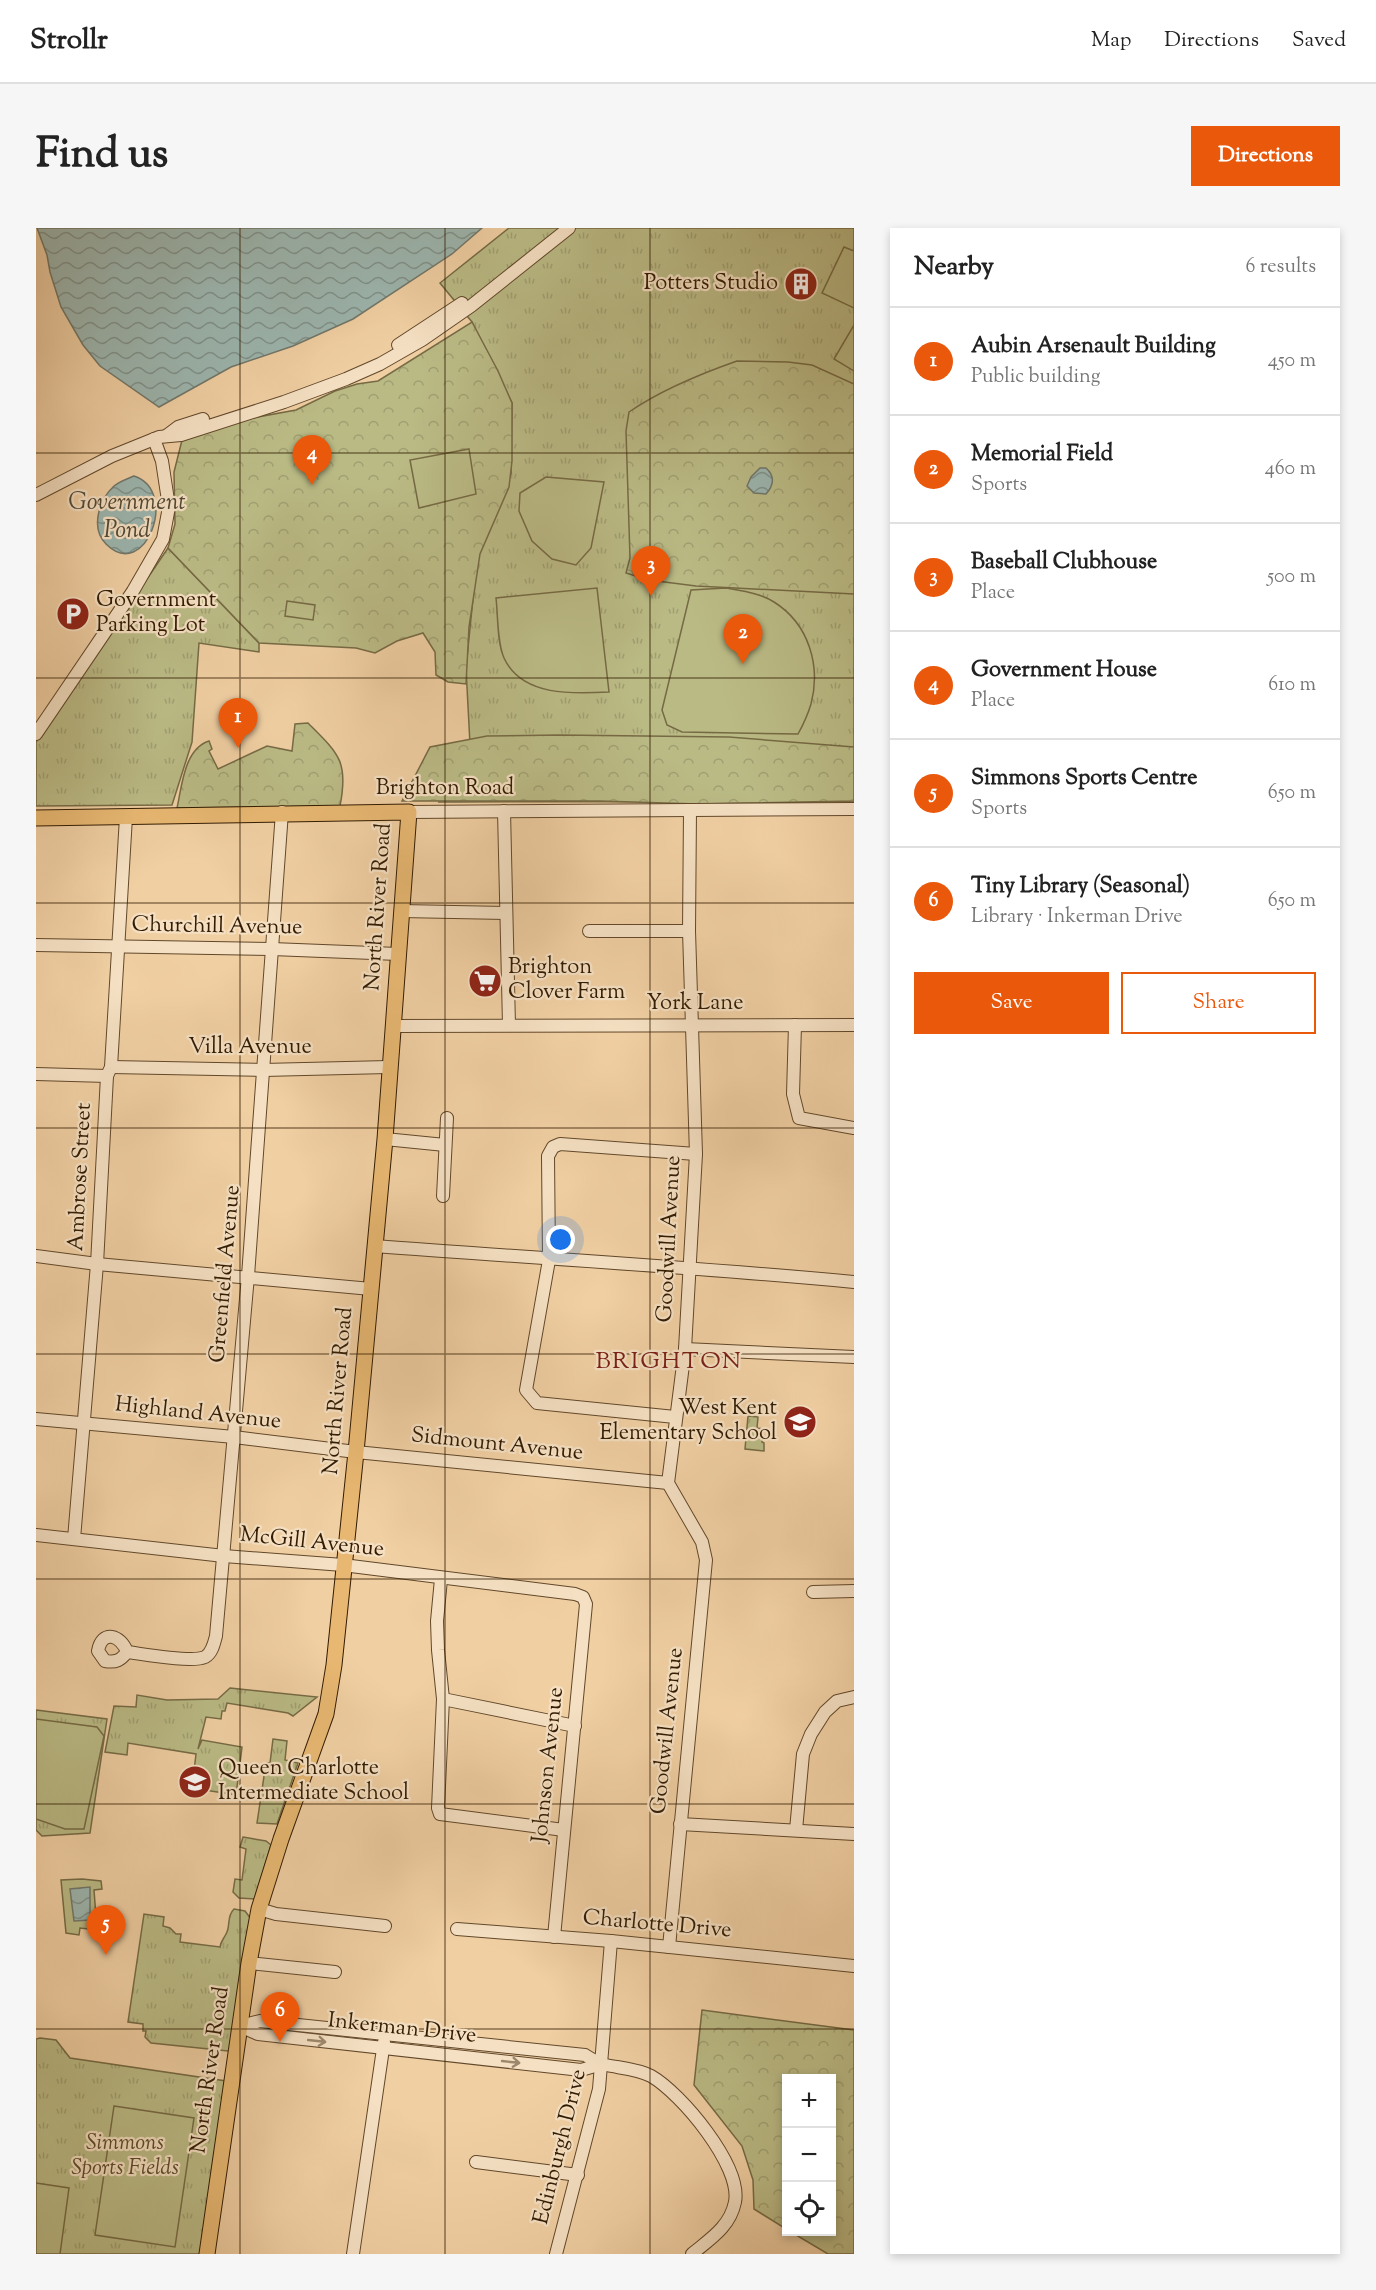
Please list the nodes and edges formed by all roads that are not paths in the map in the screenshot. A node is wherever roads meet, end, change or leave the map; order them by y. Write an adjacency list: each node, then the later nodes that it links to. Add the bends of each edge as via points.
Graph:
1 (556, 228): 3 (street, via 485,287 390,350 340,373 178,427)
2 (569, 228): 3 (street, via 471,306 380,364 284,402 181,435)
3 (160, 437): 4 (street, via 112,456); 5 (street, via 169,507 163,539 133,591)
4 (36, 495)
5 (36, 734)
6 (854, 809): 7 (street, Brighton Road)
7 (690, 810): 8 (street, Brighton Road); 15 (street, Goodwill Avenue)
8 (504, 811): 10 (street, Brighton Road); 14 (street)
9 (282, 812): 10 (main road, Brighton Road); 12 (main road, Brighton Road); 19 (street, Greenfield Avenue)
10 (409, 812): 13 (main road, North River Road)
11 (36, 818): 12 (main road, Brighton Road)
12 (126, 818): 18 (street, Ambrose Street)
13 (401, 911): 14 (street); 20 (main road, North River Road)
14 (506, 913): 21 (street)
15 (689, 931): 16 (street); 22 (street, Goodwill Avenue)
16 (589, 932)
17 (36, 945): 18 (street, Churchill Avenue)
18 (119, 946): 19 (street, Churchill Avenue); 28 (street, Ambrose Street)
19 (272, 949): 20 (street, Churchill Avenue); 27 (street, Greenfield Avenue)
20 (398, 954): 25 (main road, North River Road)
21 (509, 1025): 22 (street, York Lane); 25 (street, York Lane)
22 (692, 1025): 23 (street, York Lane); 34 (street, Goodwill Avenue)
23 (795, 1025): 24 (street, York Lane); 31 (street, via 793,1094 799,1118)
24 (854, 1025)
25 (392, 1026): 26 (main road, North River Road)
26 (388, 1067): 27 (street, Villa Avenue); 32 (main road, North River Road)
27 (262, 1070): 28 (street, Villa Avenue); 41 (street, Greenfield Avenue)
28 (109, 1071): 29 (street, Villa Avenue); 39 (street, Ambrose Street)
29 (36, 1074)
30 (447, 1118): 33 (street)
31 (854, 1128)
32 (385, 1139): 33 (street); 36 (main road, North River Road)
33 (445, 1145): 35 (street)
34 (696, 1154): 38 (street, via 560,1144 553,1147 548,1156); 40 (street, Goodwill Avenue)
35 (443, 1196)
36 (375, 1246): 38 (street); 43 (main road, North River Road)
37 (36, 1256): 39 (street)
38 (549, 1260): 40 (street); 46 (street, via 526,1390 531,1398 537,1403)
39 (97, 1264): 41 (street); 48 (street, Ambrose Street)
40 (691, 1267): 42 (street); 44 (street, Goodwill Avenue)
41 (248, 1276): 43 (street); 49 (street, Greenfield Avenue)
42 (854, 1282)
43 (371, 1289): 50 (main road, North River Road)
44 (685, 1349): 45 (street); 46 (street, Goodwill Avenue)
45 (854, 1357)
46 (675, 1417): 51 (street, Goodwill Avenue)
47 (36, 1419): 48 (street, Highland Avenue)
48 (84, 1424): 49 (street, Highland Avenue); 53 (street, Ambrose Street)
49 (234, 1437): 50 (street, Highland Avenue); 54 (street, Greenfield Avenue)
50 (356, 1452): 51 (street, Sidmount Avenue); 55 (main road, North River Road)
51 (668, 1483): 64 (street, Goodwill Avenue, via 702,1542 706,1560)
52 (36, 1535): 53 (street, McGill Avenue)
53 (74, 1539): 54 (street, McGill Avenue)
54 (224, 1556): 55 (street, McGill Avenue); 60 (street, Greenfield Avenue, via 216,1636 206,1656 194,1659)
55 (343, 1565): 56 (street, McGill Avenue); 68 (main road, North River Road, via 326,1714)
56 (441, 1579): 59 (street, McGill Avenue); 62 (street, via 437,1621)
57 (854, 1591): 58 (street)
58 (813, 1592)
59 (584, 1597): 63 (street, Johnson Avenue)
60 (128, 1652)
61 (854, 1697): 66 (street, via 837,1701 811,1734 803,1754)
62 (443, 1699): 63 (street); 65 (street, via 440,1814)
63 (575, 1726): 65 (street, Johnson Avenue)
64 (680, 1824): 66 (street); 73 (street, Goodwill Avenue)
65 (564, 1830): 71 (street, Johnson Avenue)
66 (796, 1830): 67 (street)
67 (854, 1834)
68 (260, 1909): 69 (street); 74 (main road, North River Road)
69 (386, 1926)
70 (457, 1929): 71 (street, Charlotte Drive)
71 (554, 1937): 72 (street, Charlotte Drive)
72 (611, 1941): 73 (street, Charlotte Drive); 80 (street, Edinburgh Drive)
73 (669, 1947): 75 (street, Charlotte Drive)
74 (249, 1963): 76 (street, North River Road); 77 (main road, North River Road)
75 (854, 1966)
76 (335, 1972)
77 (240, 2026): 78 (street, Inkerman Drive, via 260,2021); 79 (street, Inkerman Drive, one-way to 79, via 258,2034); 83 (main road, North River Road)
78 (385, 2034): 79 (street); 80 (street, Inkerman Drive, via 585,2055)
79 (383, 2048): 80 (street, Inkerman Drive, one-way to 80, via 581,2070); 84 (street)
80 (602, 2064): 82 (street, Edinburgh Drive); 86 (street, Inkerman Drive, via 648,2074 664,2084 688,2106 708,2133 735,2184 729,2218 719,2234)
81 (476, 2162): 82 (street)
82 (578, 2175): 85 (street, Edinburgh Drive)
83 (207, 2254)
84 (353, 2254)
85 (556, 2254)
86 (692, 2254)

